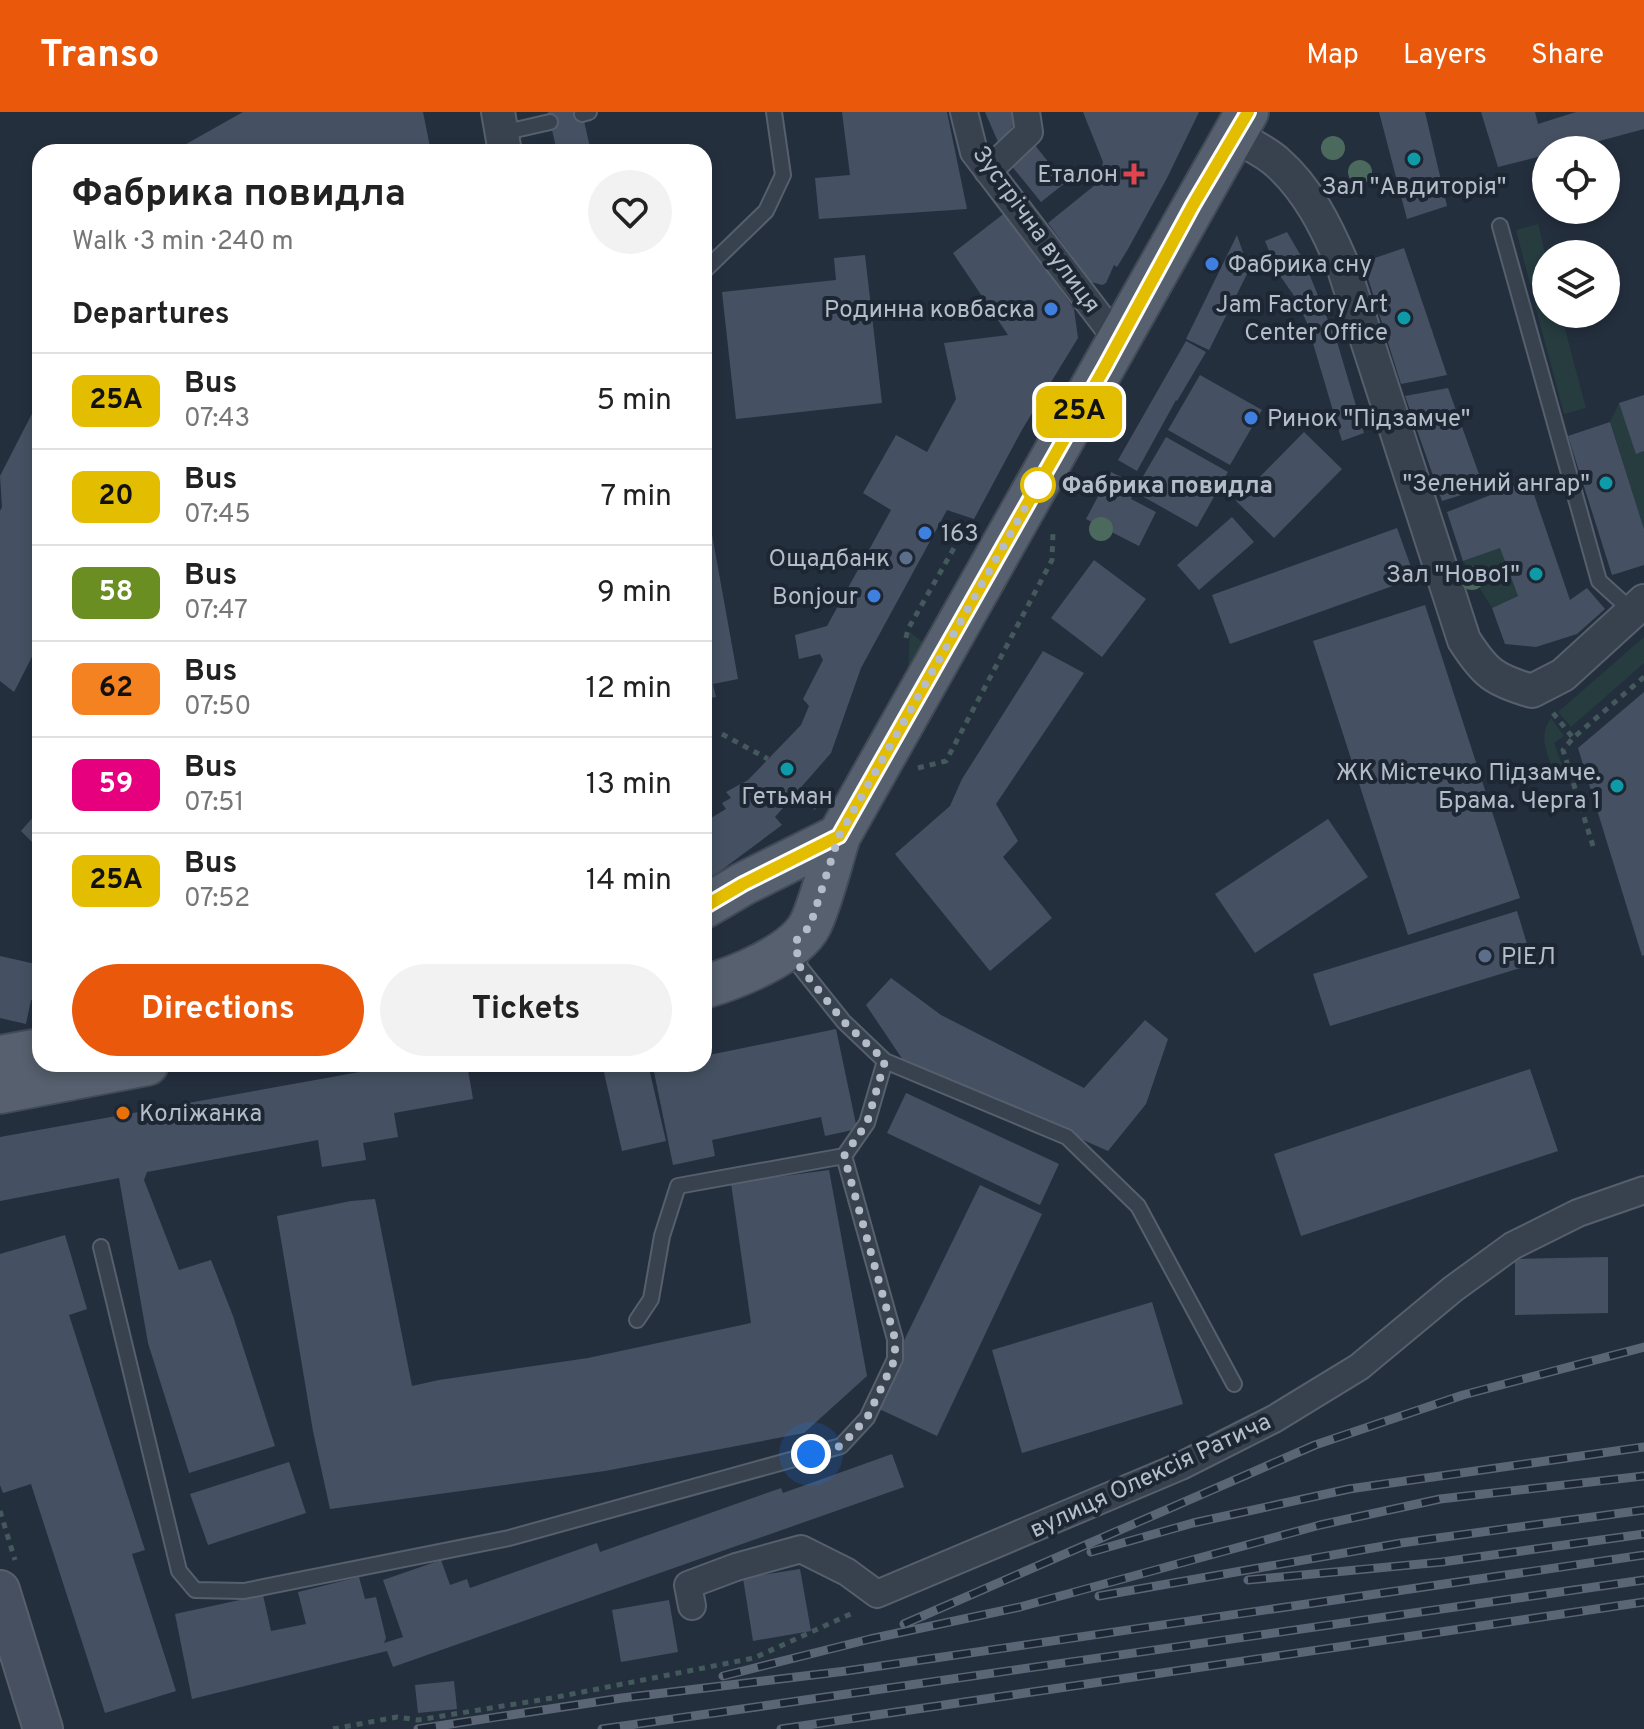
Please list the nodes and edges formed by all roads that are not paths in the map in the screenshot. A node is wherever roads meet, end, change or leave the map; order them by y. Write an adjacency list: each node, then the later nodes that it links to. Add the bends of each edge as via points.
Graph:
1 (774, 112): 9 (lane, via 783,175 766,211)
2 (964, 112): 7 (street, Зустрічна вулиця, via 974,152)
3 (1026, 112): 7 (street, via 1029,132)
4 (550, 122): 6 (lane)
5 (1241, 124): 10 (main road); 11 (street, via 1301,186 1332,241 1464,640 1481,667 1505,683 1532,691 1563,675)
6 (501, 132)
7 (988, 171): 10 (street, Зустрічна вулиця)
8 (1500, 226): 11 (lane, via 1599,581)
9 (712, 265)
10 (1119, 342): 12 (main road, via 871,780)
11 (1638, 606)
12 (826, 821): 13 (main road); 15 (main road)
13 (743, 884): 14 (main road); 15 (main road, via 776,876 796,883 804,900)
14 (712, 902)
15 (802, 934): 16 (main road, via 745,974); 19 (lane, via 800,967 844,1022)
16 (712, 984)
17 (32, 1051): 18 (main road)
18 (0, 1057)
19 (885, 1061): 22 (lane, via 867,1123); 26 (lane, via 1067,1137 1138,1206)
20 (105, 1072): 21 (main road)
21 (0, 1092)
22 (844, 1156): 24 (lane, via 895,1339 895,1359 867,1418 841,1446 509,1538 244,1591 195,1590 179,1571); 25 (lane, via 678,1186 651,1299)
23 (1644, 1190): 28 (street, вулиця Олексія Ратича, via 1578,1213 1512,1246 1359,1367 1274,1419 1181,1466 877,1594 801,1549 688,1585)
24 (101, 1247)
25 (637, 1320)
26 (1234, 1384)
27 (0, 1590): 29 (main road)
28 (692, 1606)
29 (43, 1729)

